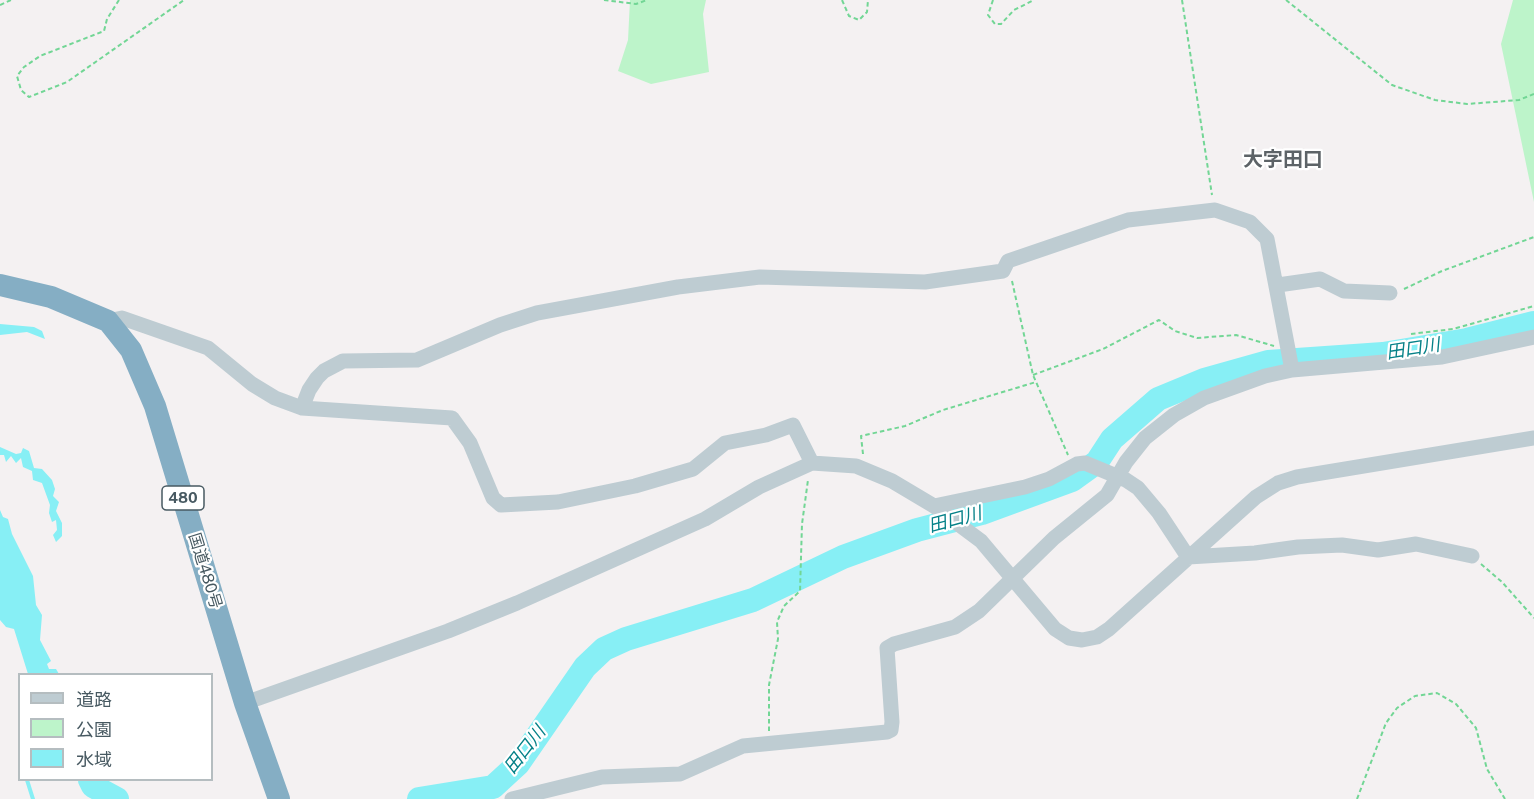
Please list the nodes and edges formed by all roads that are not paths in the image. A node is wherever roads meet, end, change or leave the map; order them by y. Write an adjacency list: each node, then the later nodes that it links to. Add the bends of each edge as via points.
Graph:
1 (0, 285): 4 (highway, 国道480号 / 480, via 51,297)
2 (1278, 285): 3 (street, via 1320,279 1344,291); 6 (street); 7 (street, via 1267,239 1250,222 1215,210 1128,220 1008,261 1003,271 925,282 760,277 607,298 500,325 417,360 343,361 317,378)
3 (1390, 293)
4 (108, 321): 7 (street, via 122,318 208,348 252,384); 15 (highway, 国道480号 / 480, via 131,350 155,406)
5 (1534, 337): 6 (street, via 1442,357)
6 (1292, 370): 10 (street, via 1246,381 1174,415)
7 (302, 408): 9 (street, via 452,418 470,444 493,498 501,505 558,502 636,486 693,469 725,443 793,425)
8 (1534, 438): 13 (street, via 1287,480 1256,497)
9 (810, 464): 11 (street, via 861,468); 15 (street, via 759,487 705,519 517,603)
10 (1112, 475): 11 (street, via 1079,464 1032,485); 13 (street, via 1126,480 1146,496); 14 (street, via 1107,495 1053,538)
11 (934, 506): 14 (street, via 976,536)
12 (1472, 556): 13 (street, via 1416,544 1369,550 1342,545)
13 (1188, 557): 14 (street, via 1109,629 1090,639 1062,636)
14 (1014, 578): 17 (street, via 979,611 955,627 887,648 891,730 743,746 680,774 602,777)
15 (245, 703): 16 (highway, 国道480号 / 480)
16 (278, 796)
17 (512, 799)

